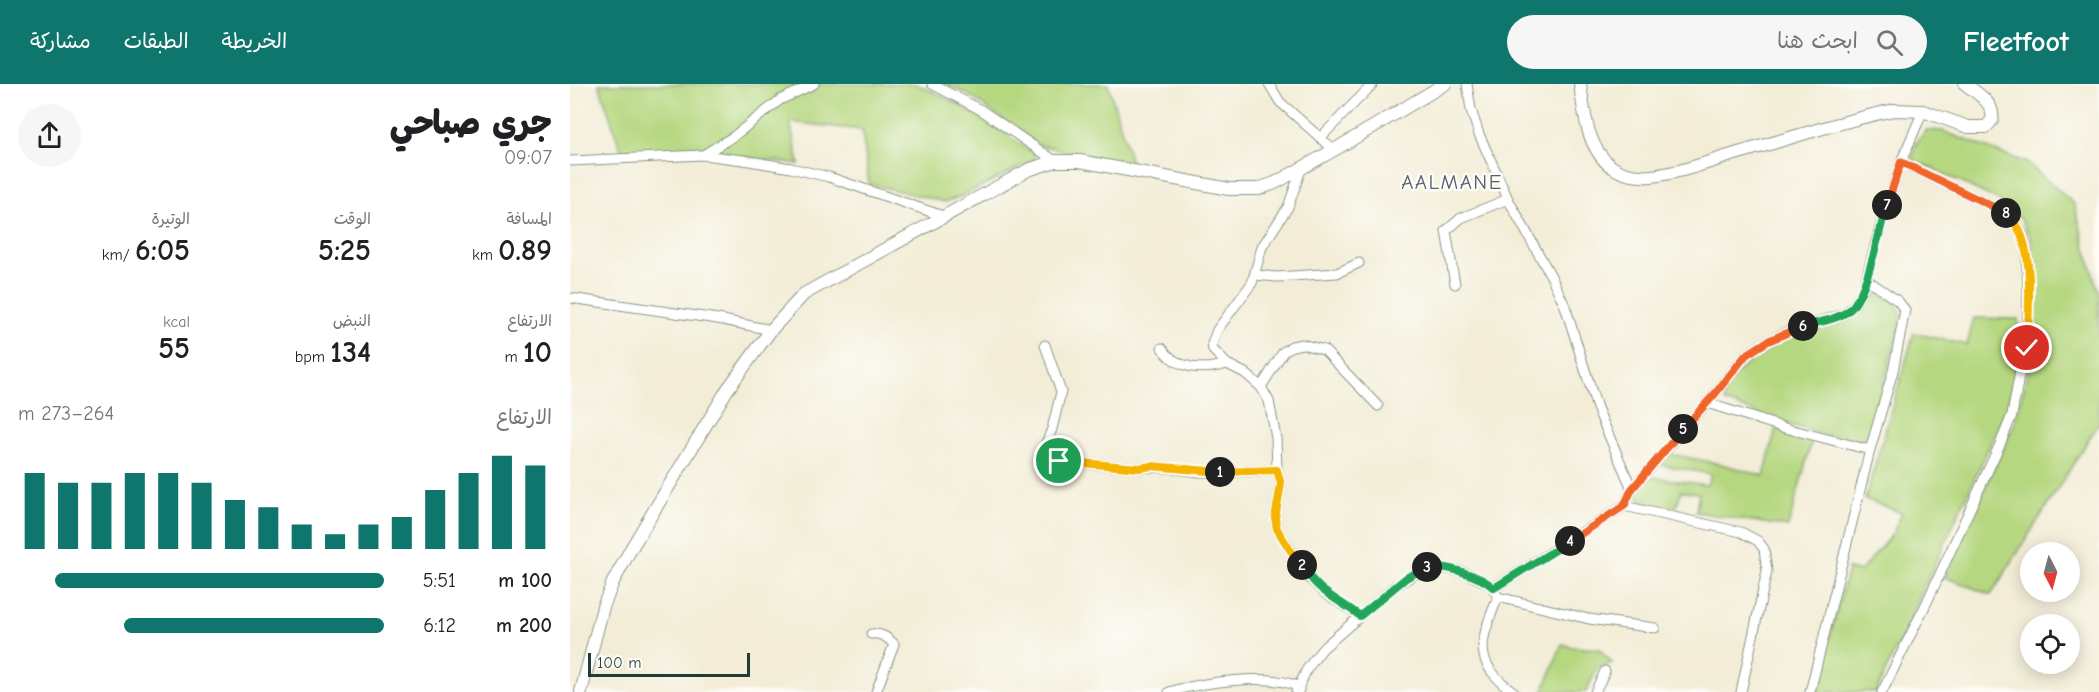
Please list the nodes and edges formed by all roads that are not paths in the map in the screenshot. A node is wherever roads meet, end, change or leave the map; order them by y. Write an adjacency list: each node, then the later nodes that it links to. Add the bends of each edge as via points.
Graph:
1 (814, 84): 12 (street, via 780,100)
2 (932, 84): 14 (street, via 981,110)
3 (1269, 84): 10 (street, via 1280,102)
4 (1372, 84): 10 (street)
5 (1444, 84): 11 (street)
6 (1467, 84): 17 (street, via 1479,134)
7 (1580, 84): 9 (street, via 1587,126 1599,153 1612,167 1634,175 1658,175 1697,166 1885,111)
8 (1965, 84): 9 (street, via 1992,110 1992,120 1986,128 1968,127)
9 (1923, 111): 15 (street)
10 (1321, 137): 11 (street)
11 (1334, 150): 16 (street)
12 (703, 155): 13 (street); 18 (street, via 829,177)
13 (570, 161)
14 (1055, 161): 16 (street, via 1097,164 1240,190 1266,187); 18 (street, via 1017,175)
15 (1901, 162): 21 (street); 48 (street, via 1998,208 2017,224 2026,249 2027,348 2012,415 2001,442)
16 (1302, 167): 20 (street, via 1288,207 1262,247)
17 (1508, 199): 22 (street, via 1461,218 1446,231); 33 (street, via 1566,306 1596,408)
18 (943, 216): 24 (street, via 804,294)
19 (1359, 262): 20 (street, via 1336,273)
20 (1255, 275): 27 (street, via 1213,338 1213,350)
21 (1866, 279): 29 (street, via 1851,310 1791,330 1755,348); 31 (street, via 1905,310 1893,371)
22 (1455, 284)
23 (570, 298): 24 (street)
24 (771, 330): 42 (street, via 728,390 613,582)
25 (1045, 345): 32 (street, via 1061,392 1039,459 1200,472)
26 (1162, 348): 27 (street, via 1180,364 1213,368)
27 (1227, 364): 28 (street)
28 (1261, 387): 30 (street, via 1283,352 1302,344 1324,350); 32 (street, via 1272,412)
29 (1707, 403): 31 (street); 33 (street)
30 (1378, 406)
31 (1870, 450): 47 (street)
32 (1277, 470): 36 (street, via 1281,484 1277,529 1310,579)
33 (1632, 489): 34 (street)
34 (1624, 506): 35 (street); 46 (street, via 1742,531 1764,549 1767,571)
35 (1496, 593): 36 (street, via 1464,572 1425,567 1400,582); 37 (street, via 1589,618); 45 (street, via 1482,642 1483,656)
36 (1360, 616): 40 (street, via 1317,655)
37 (1655, 628)
38 (871, 634): 43 (street, via 878,633 894,644)
39 (1605, 671): 41 (street)
40 (1298, 690): 44 (street, via 1290,682 1270,680 1232,681)
41 (1598, 691)
42 (581, 692)
43 (876, 692)
44 (1169, 692)
45 (1515, 692)
46 (1741, 692)
47 (1810, 692)
48 (1882, 692)

